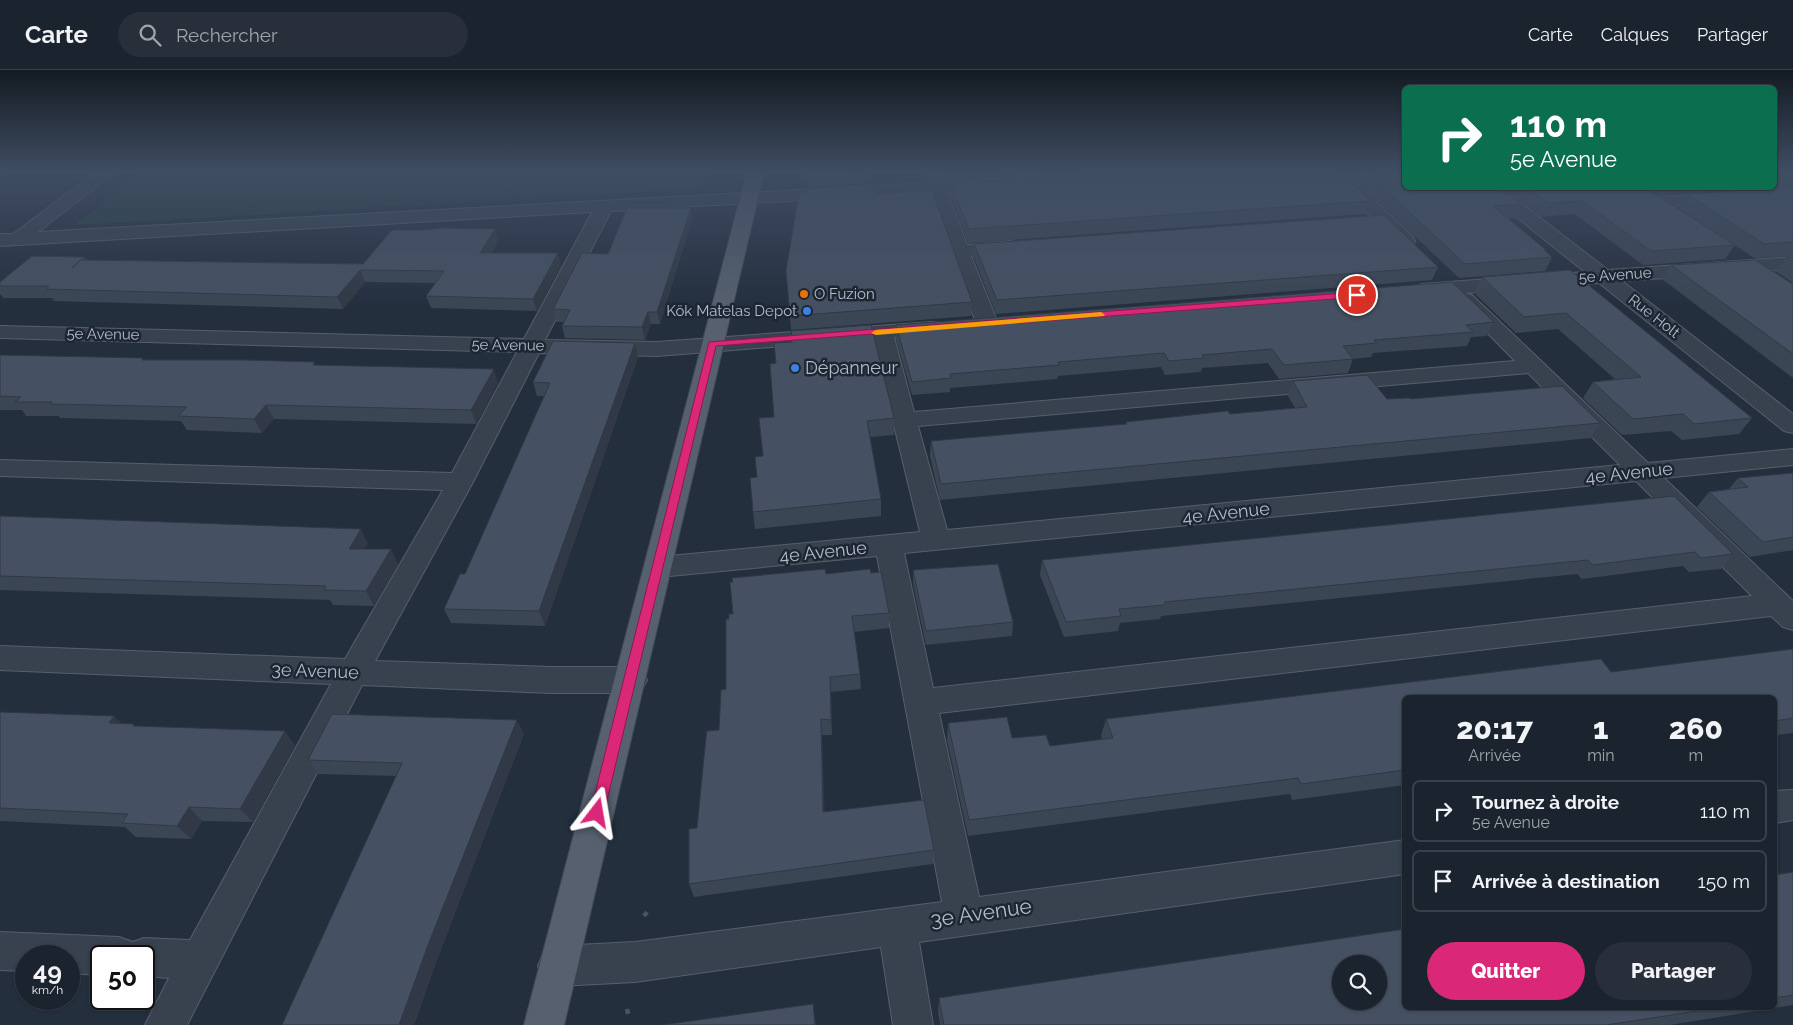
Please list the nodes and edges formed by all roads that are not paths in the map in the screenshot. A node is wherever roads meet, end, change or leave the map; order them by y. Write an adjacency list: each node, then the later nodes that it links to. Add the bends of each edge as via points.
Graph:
1 (42, 217): 8 (street)
2 (391, 217): 8 (street)
3 (598, 217): 22 (street)
4 (743, 217): 21 (main road)
5 (947, 217): 10 (street)
6 (1371, 217): 17 (street)
7 (1527, 217): 15 (street, Rue Holt)
8 (9, 239): 12 (street)
9 (1029, 246): 10 (street)
10 (960, 251): 20 (street, 5e Avenue, via 978,324)
11 (1730, 251): 14 (street)
12 (0, 253)
13 (1793, 263): 14 (street, 5e Avenue)
14 (1752, 266): 15 (street, 5e Avenue); 16 (street)
15 (1602, 275): 17 (street, 5e Avenue); 25 (street, Rue Holt)
16 (1778, 284)
17 (1454, 288): 18 (street, 5e Avenue); 23 (street)
18 (1404, 291)
19 (0, 332): 22 (street, 5e Avenue)
20 (882, 332): 21 (street, 5e Avenue); 24 (street)
21 (712, 344): 22 (street, 5e Avenue, via 657,349); 32 (main road)
22 (530, 345): 29 (street)
23 (1534, 366): 24 (street); 28 (street)
24 (905, 420): 30 (street)
25 (1793, 426)
26 (1793, 457): 28 (street, 4e Avenue)
27 (0, 468): 29 (street)
28 (1642, 472): 30 (street, 4e Avenue); 33 (street)
29 (460, 482): 35 (street)
30 (936, 541): 31 (street, 4e Avenue)
31 (889, 546): 32 (street, 4e Avenue); 37 (street)
32 (659, 568): 36 (main road)
33 (1785, 611): 37 (street)
34 (0, 658): 35 (street, 3e Avenue)
35 (353, 673): 36 (street, 3e Avenue); 46 (street)
36 (631, 680): 47 (main road)
37 (922, 702): 41 (street)
38 (1793, 805): 39 (street)
39 (1777, 808)
40 (1402, 857): 41 (street, 3e Avenue)
41 (964, 916): 42 (street, 3e Avenue)
42 (897, 925): 47 (street, 3e Avenue, via 636,962); 50 (street)
43 (0, 951): 44 (street)
44 (90, 955)
45 (155, 958): 46 (street)
46 (200, 960): 48 (street)
47 (558, 966): 49 (main road)
48 (165, 1025)
49 (544, 1025)
50 (914, 1025)

